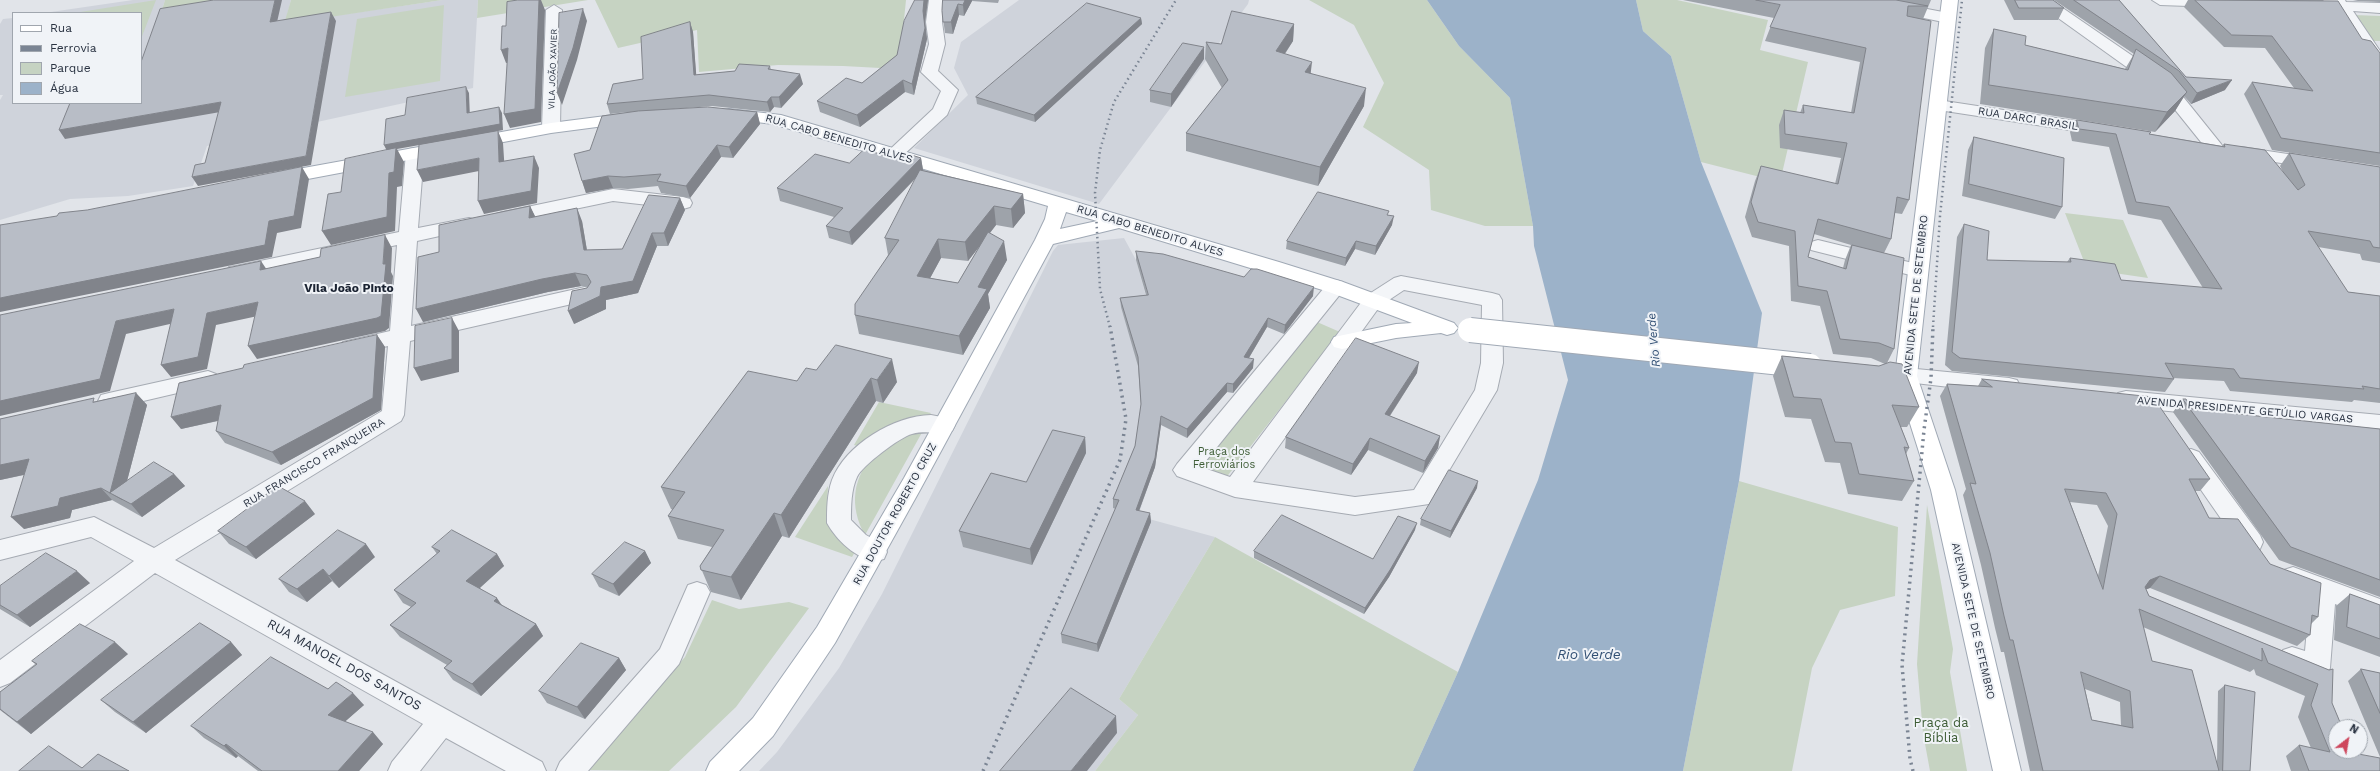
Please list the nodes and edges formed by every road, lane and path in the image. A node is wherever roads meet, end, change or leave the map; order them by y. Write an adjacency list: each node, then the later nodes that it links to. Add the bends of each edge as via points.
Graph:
1 (937, 0): 19 (street, via 934,22 937,44 930,72 950,90 941,111)
2 (1950, 0): 11 (main road, AVENIDA SETE DE SETEMBRO)
3 (2040, 0): 20 (street, via 2166,87 2202,146)
4 (2160, 0): 5 (street)
5 (2231, 2)
6 (2340, 3): 8 (street); 9 (street); 12 (street)
7 (1878, 5): 11 (street)
8 (2294, 5)
9 (2380, 8)
10 (554, 10): 16 (street, VILA JOÃO XAVIER)
11 (1948, 18): 13 (main road, AVENIDA SETE DE SETEMBRO)
12 (2380, 63)
13 (1938, 105): 17 (street, RUA DARCI BRASIL); 29 (main road, AVENIDA SETE DE SETEMBRO)
14 (712, 112): 19 (main road, RUA CABO BENEDITO ALVES, via 775,119)
15 (650, 115): 16 (main road)
16 (551, 128): 18 (main road)
17 (2121, 133)
18 (415, 153): 21 (main road); 26 (street, RUA FRANCISCO FRANQUEIRA)
19 (894, 154): 23 (main road, RUA CABO BENEDITO ALVES)
20 (2333, 166)
21 (262, 182)
22 (683, 203): 26 (street, via 613,196)
23 (1066, 205): 24 (main road, RUA CABO BENEDITO ALVES); 25 (main road); 27 (main road, RUA DOUTOR ROBERTO CRUZ, via 1055,219)
24 (1119, 222): 25 (main road); 31 (main road, RUA CABO BENEDITO ALVES)
25 (1078, 231): 27 (main road)
26 (408, 237): 30 (street); 35 (street, RUA FRANCISCO FRANQUEIRA)
27 (1045, 240): 46 (main road, RUA DOUTOR ROBERTO CRUZ)
28 (1818, 246): 29 (street)
29 (1918, 271): 40 (main road, AVENIDA SETE DE SETEMBRO)
30 (216, 277)
31 (1336, 287): 33 (main road, RUA CABO BENEDITO ALVES); 47 (street, via 1185,470)
32 (585, 294): 35 (street)
33 (1373, 301): 34 (main road, RUA CABO BENEDITO ALVES); 36 (street); 47 (street, via 1401,283 1492,300 1492,363 1486,390 1421,498 1355,506)
34 (1447, 328): 36 (main road, via 1396,331); 38 (main road, bridge)
35 (400, 336): 37 (street); 50 (street, RUA FRANCISCO FRANQUEIRA, via 393,415)
36 (1342, 342): 47 (street)
37 (330, 352)
38 (1831, 368)
39 (230, 374): 44 (street)
40 (1895, 374): 41 (street); 61 (main road, AVENIDA SETE DE SETEMBRO, via 1942,490)
41 (2029, 388)
42 (2105, 396): 43 (street, AVENIDA PRESIDENTE GETÚLIO VARGAS)
43 (2152, 401): 45 (street, AVENIDA PRESIDENTE GETÚLIO VARGAS); 51 (street, via 2270,566)
44 (92, 405)
45 (2380, 423)
46 (944, 425): 49 (main road, RUA DOUTOR ROBERTO CRUZ); 49 (street, via 926,422 902,427 874,445 848,471 839,498 840,523 857,542)
47 (1236, 488)
48 (0, 550): 50 (street, RUA MANOEL DOS SANTOS, via 94,527)
49 (875, 552): 60 (main road, RUA DOUTOR ROBERTO CRUZ, via 826,635 763,727)
50 (155, 560): 55 (street); 56 (street, RUA MANOEL DOS SANTOS)
51 (2323, 588): 53 (street); 54 (street, via 2317,668)
52 (697, 592): 59 (street, via 670,656)
53 (2380, 610)
54 (2273, 650)
55 (0, 675)
56 (444, 721): 57 (street); 58 (street, RUA MANOEL DOS SANTOS)
57 (402, 771)
58 (532, 771)
59 (570, 771)
60 (720, 771)
61 (2007, 771)

